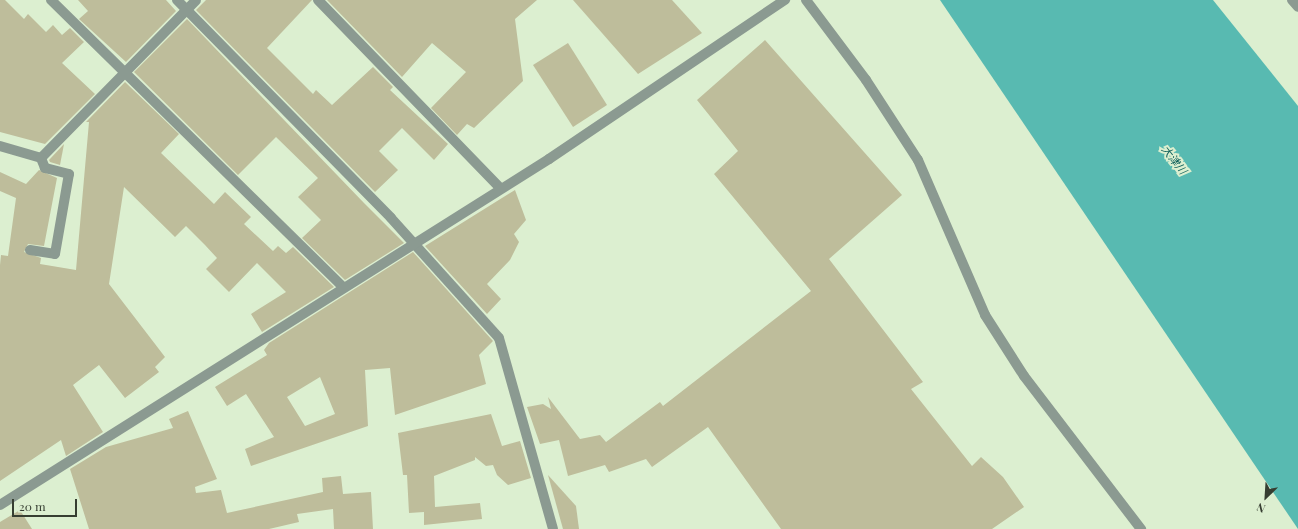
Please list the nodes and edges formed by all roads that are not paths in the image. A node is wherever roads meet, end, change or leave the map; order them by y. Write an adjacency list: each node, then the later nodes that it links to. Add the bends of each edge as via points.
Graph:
1 (52, 0): 10 (street)
2 (177, 0): 9 (street)
3 (196, 0): 9 (street)
4 (318, 0): 13 (street)
5 (785, 0): 13 (street, via 549,159)
6 (806, 0): 19 (street, via 866,80 918,160 985,314 1020,370)
7 (1292, 0): 8 (street)
8 (1298, 7)
9 (187, 10): 10 (street); 14 (street)
10 (124, 72): 12 (street); 16 (street)
11 (0, 146): 12 (street)
12 (41, 158): 15 (street, via 45,168 69,174 55,254)
13 (499, 187): 14 (street)
14 (413, 242): 16 (street); 18 (street, via 499,338)
15 (30, 250)
16 (342, 286): 17 (street)
17 (0, 505)
18 (553, 529)
19 (1141, 529)

